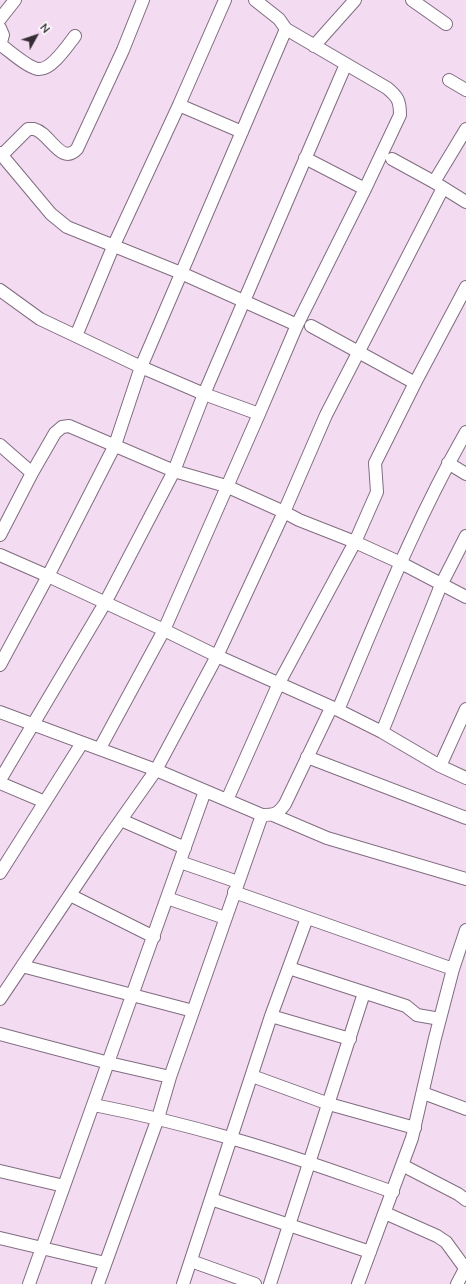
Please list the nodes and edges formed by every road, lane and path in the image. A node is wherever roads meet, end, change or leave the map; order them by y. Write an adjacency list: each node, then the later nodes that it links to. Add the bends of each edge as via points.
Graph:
1 (15, 0): 7 (street)
2 (143, 0): 20 (street, via 77,149 72,154 63,153 41,133 28,129)
3 (225, 0): 17 (street)
4 (255, 0): 10 (street, via 279,19)
5 (355, 0): 13 (street)
6 (412, 0): 8 (street)
7 (0, 19)
8 (446, 24)
9 (0, 28): 12 (street, via 3,35)
10 (286, 29): 13 (street); 19 (street)
11 (75, 36): 12 (street, via 55,60 40,69)
12 (0, 46)
13 (314, 46): 14 (street)
14 (346, 64): 21 (street); 24 (street, via 388,88 400,105 400,115)
15 (449, 80): 16 (street)
16 (466, 90)
17 (179, 105): 19 (street); 26 (street)
18 (466, 129): 23 (street)
19 (242, 132): 27 (street)
20 (1, 154): 26 (street, via 59,222)
21 (305, 158): 24 (street); 30 (street)
22 (392, 159): 23 (street)
23 (439, 185): 25 (street); 34 (street)
24 (365, 189): 31 (street)
25 (466, 202)
26 (113, 247): 27 (street); 33 (street)
27 (181, 273): 30 (street); 35 (street)
28 (466, 288): 36 (street)
29 (0, 290): 33 (street, via 40,319)
30 (244, 302): 31 (street); 37 (street)
31 (297, 325): 38 (street)
32 (311, 326): 34 (street)
33 (76, 336): 35 (street)
34 (358, 352): 36 (street); 47 (street, via 326,415)
35 (141, 367): 37 (street); 41 (street)
36 (415, 383): 50 (street, via 375,463 377,492)
37 (204, 394): 38 (street); 43 (street)
38 (259, 414): 46 (street)
39 (466, 432): 42 (street)
40 (0, 445): 44 (street)
41 (115, 445): 43 (street); 44 (street, via 69,426 62,427); 53 (street)
42 (448, 463): 45 (street); 52 (street)
43 (174, 471): 46 (street); 56 (street)
44 (32, 473): 48 (street)
45 (466, 474)
46 (226, 486): 47 (street); 57 (street)
47 (284, 512): 50 (street); 58 (street)
48 (0, 535)
49 (466, 536): 54 (street)
50 (354, 542): 52 (street); 60 (street)
51 (0, 555): 53 (street)
52 (401, 563): 54 (street); 61 (street)
53 (48, 576): 56 (street); 59 (street)
54 (441, 585): 55 (street); 65 (street)
55 (466, 597)
56 (105, 603): 57 (street); 64 (street)
57 (164, 630): 58 (street); 67 (street)
58 (216, 656): 60 (street); 70 (street)
59 (0, 665)
60 (279, 683): 61 (street); 75 (street)
61 (334, 709): 65 (street); 68 (street)
62 (466, 710): 69 (street)
63 (0, 712): 64 (street)
64 (34, 725): 66 (street); 72 (street)
65 (382, 732): 69 (street)
66 (82, 742): 67 (street); 76 (street)
67 (100, 748): 70 (street)
68 (307, 757): 77 (street, via 285,804 280,811); 78 (street)
69 (440, 766): 71 (street)
70 (156, 770): 74 (street); 79 (street)
71 (466, 778)
72 (0, 780)
73 (0, 784): 76 (street)
74 (206, 791): 75 (street); 80 (street)
75 (227, 800): 77 (street)
76 (45, 802): 82 (street)
77 (267, 815): 83 (street, via 327,838); 84 (street)
78 (466, 818)
79 (121, 820): 80 (street); 85 (street)
80 (185, 848): 81 (street)
81 (180, 862): 84 (street); 86 (street)
82 (0, 873)
83 (466, 879)
84 (236, 887): 87 (street); 88 (street)
85 (70, 895): 90 (street); 91 (street)
86 (168, 898): 87 (street); 90 (street)
87 (226, 918): 97 (street)
88 (307, 918): 92 (street); 93 (street)
89 (466, 933): 93 (street)
90 (154, 938): 95 (street)
91 (22, 966): 95 (street); 96 (street)
92 (289, 968): 94 (street); 98 (street)
93 (453, 969): 99 (street)
94 (364, 993): 99 (street, via 406,1006 417,1015); 101 (street)
95 (133, 996): 97 (street); 102 (street)
96 (0, 999)
97 (193, 1012): 104 (street)
98 (271, 1016): 101 (street); 103 (street)
99 (440, 1019): 105 (street)
100 (0, 1034): 102 (street)
101 (350, 1039): 106 (street)
102 (109, 1063): 104 (street); 107 (street)
103 (252, 1076): 106 (street); 111 (street)
104 (170, 1077): 109 (street)
105 (423, 1093): 108 (street); 110 (street)
106 (329, 1104): 110 (street); 112 (street)
107 (94, 1105): 109 (street); 115 (street)
108 (466, 1110)
109 (158, 1118): 111 (street); 125 (street)
110 (415, 1128): 113 (street)
111 (231, 1138): 112 (street); 117 (street)
112 (310, 1163): 116 (street); 120 (street)
113 (402, 1165): 116 (street); 118 (street)
114 (0, 1171): 115 (street)
115 (64, 1186): 122 (street)
116 (392, 1192): 119 (street)
117 (211, 1199): 120 (street); 124 (street)
118 (466, 1200)
119 (384, 1213): 123 (street); 126 (street, via 446,1242)
120 (290, 1226): 123 (street); 131 (street)
121 (0, 1238): 122 (street)
122 (42, 1248): 125 (street); 127 (street)
123 (370, 1252): 132 (street)
124 (191, 1261): 129 (street); 130 (street)
125 (105, 1262): 128 (street)
126 (465, 1267): 133 (street)
127 (29, 1284)
128 (98, 1284)
129 (183, 1284)
130 (255, 1284)
131 (270, 1284)
132 (358, 1284)
133 (457, 1284)

